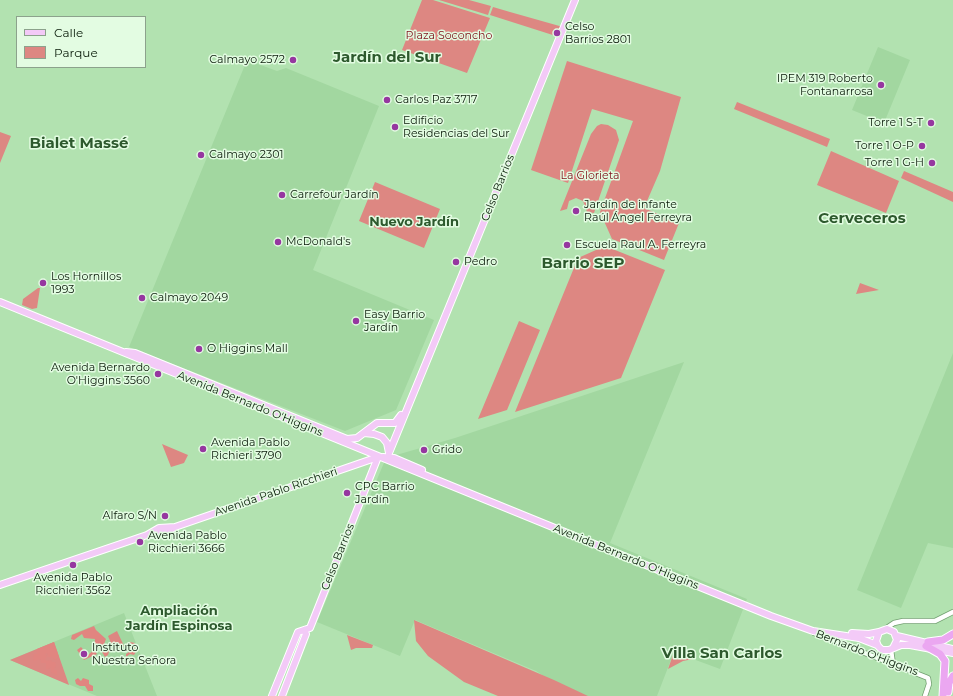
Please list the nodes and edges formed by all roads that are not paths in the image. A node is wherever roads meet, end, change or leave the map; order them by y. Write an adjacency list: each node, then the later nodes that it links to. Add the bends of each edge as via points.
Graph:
1 (575, 0): 2 (main road, Celso Barrios)
2 (457, 287): 5 (main road, Celso Barrios, via 400,418 397,422); 9 (main road, Celso Barrios)
3 (0, 302): 4 (main road, Avenida Bernardo O'Higgins)
4 (123, 352): 6 (main road, Avenida Bernardo O'Higgins); 7 (main road, Avenida Bernardo O'Higgins, via 135,353)
5 (390, 423): 8 (main road, Celso Barrios, via 378,423); 9 (main road, via 395,428)
6 (312, 428): 7 (main road); 10 (main road, Avenida Bernardo O'Higgins)
7 (324, 429): 8 (main road, Avenida Bernardo O'Higgins, via 347,439)
8 (362, 434): 10 (main road, via 360,445); 11 (main road, via 382,437)
9 (396, 436): 11 (main road, Celso Barrios)
10 (367, 453): 12 (main road, Avenida Bernardo O'Higgins)
11 (391, 456): 12 (main road, Avenida Pablo Ricchieri); 13 (main road, Avenida Bernardo O'Higgins)
12 (378, 457): 13 (main road, Avenida Bernardo O'Higgins); 15 (main road, Avenida Pablo Ricchieri, via 174,527 158,535 147,535); 19 (main road, Celso Barrios, via 310,628)
13 (513, 510): 14 (main road, Avenida Bernardo O'Higgins)
14 (628, 556): 18 (main road, Avenida Bernardo O'Higgins); 20 (main road, Avenida Bernardo O'Higgins, via 806,626 869,634)
15 (0, 585)
16 (953, 612): 17 (street, via 930,622)
17 (903, 621): 20 (street); 21 (street)
18 (803, 628): 24 (main road, Avenida Bernardo O'Higgins, via 859,638); 28 (street, Bernardo O'Higgins)
19 (304, 630): 31 (main road, Celso Barrios, via 298,632); 32 (main road, Celso Barrios, via 306,634)
20 (882, 630): 21 (main road); 24 (main road, via 876,637)
21 (895, 634): 23 (main road); 25 (main road, via 897,642)
22 (953, 634): 23 (highway)
23 (927, 644): 25 (main road, via 910,644); 26 (main road); 27 (main road); 34 (highway, via 945,661)
24 (878, 646): 25 (main road, via 884,650); 28 (street)
25 (892, 649): 29 (street)
26 (953, 649)
27 (953, 653)
28 (874, 657): 29 (street, Bernardo O'Higgins)
29 (894, 664): 33 (street, Bernardo O'Higgins, via 922,675 930,681)
30 (953, 676): 35 (highway, via 948,686)
31 (272, 696)
32 (282, 696)
33 (925, 696)
34 (944, 696)
35 (948, 696)

